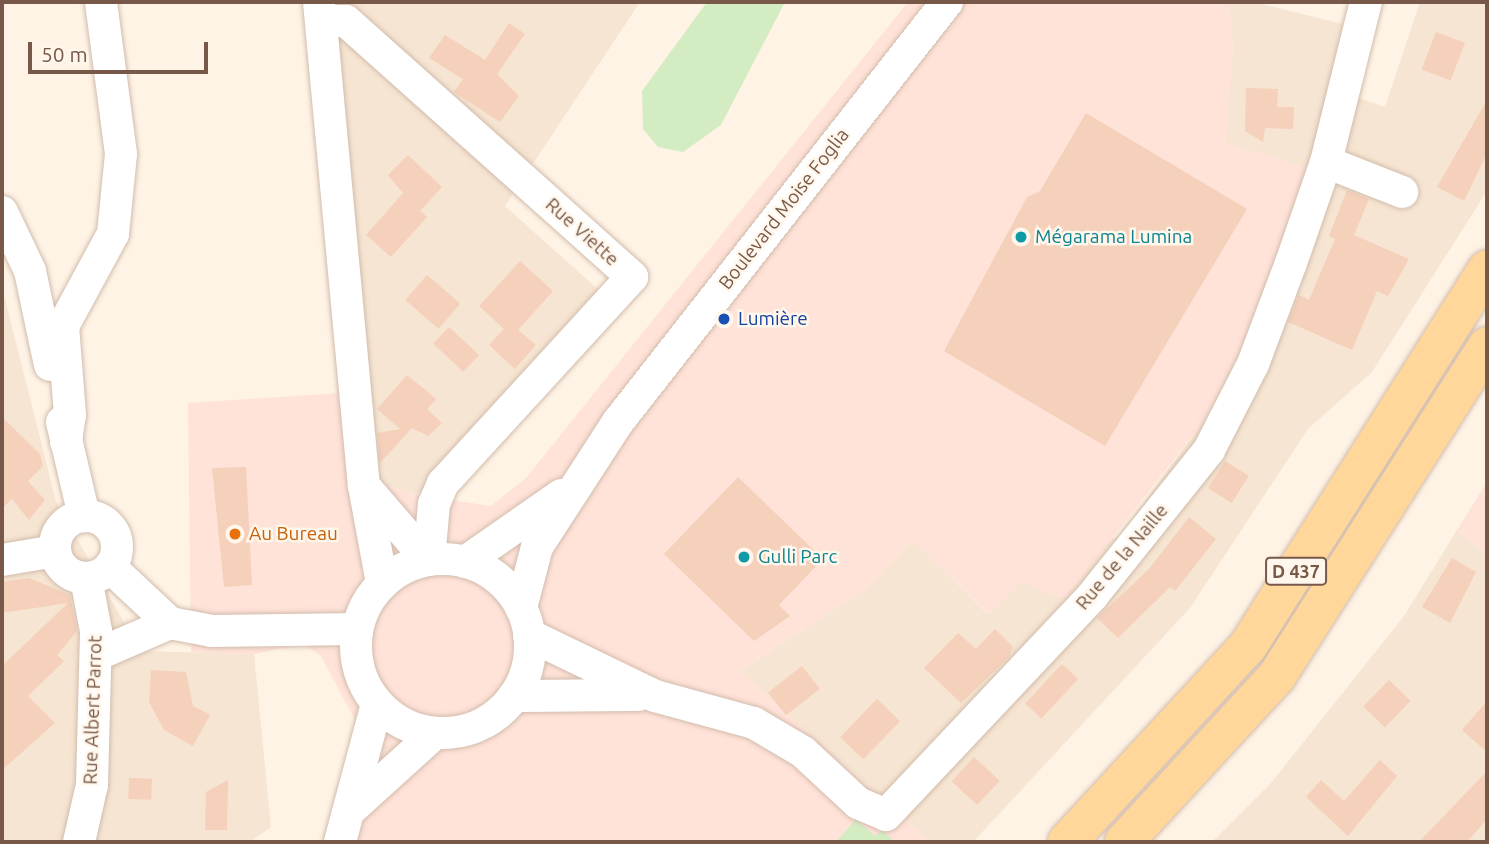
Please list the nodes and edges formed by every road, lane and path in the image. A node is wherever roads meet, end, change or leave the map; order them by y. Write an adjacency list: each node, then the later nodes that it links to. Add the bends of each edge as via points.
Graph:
1 (102, 2): 10 (street, via 121,154 113,234 63,326 70,415)
2 (947, 2): 12 (street, Boulevard Moise Foglia)
3 (1366, 2): 5 (street, Rue de la Naille)
4 (320, 11): 11 (street, Rue Viette); 16 (street, Rue Viette, via 346,21 632,277 443,483 434,504)
5 (1326, 162): 6 (street); 25 (street, Rue de la Naille, via 1253,365 1209,450 1093,594 886,815 858,803 803,752 754,723)
6 (1402, 192)
7 (2, 212): 10 (street, via 30,271)
8 (1487, 270): 30 (main road, D 437, via 1248,646)
9 (1487, 346): 31 (main road, D 437, via 1277,676)
10 (66, 442): 13 (street)
11 (364, 486): 16 (street); 19 (street, Rue Viette)
12 (574, 486): 17 (street, Boulevard Moise Foglia); 20 (street, Boulevard Moise Foglia, via 537,547)
13 (84, 516): 14 (street, via 65,523); 18 (street, via 111,529 117,549)
14 (55, 551): 15 (street); 18 (street, via 69,573)
15 (2, 560)
16 (429, 560): 17 (street); 19 (street)
17 (465, 562): 20 (street, via 488,571)
18 (98, 573): 21 (street); 23 (street, Rue Albert Parrot)
19 (382, 583): 22 (street)
20 (525, 621): 24 (street, via 525,677); 25 (street)
21 (170, 624): 22 (street, via 212,631); 23 (street)
22 (357, 629): 26 (street, via 356,658)
23 (96, 655): 29 (street, Rue Albert Parrot, via 92,785)
24 (514, 696): 25 (street); 27 (street, via 480,726)
25 (655, 696)
26 (377, 704): 27 (street, via 407,726); 28 (street)
27 (435, 733): 28 (street)
28 (344, 827)
29 (79, 842)
30 (1067, 842)
31 (1124, 842)

